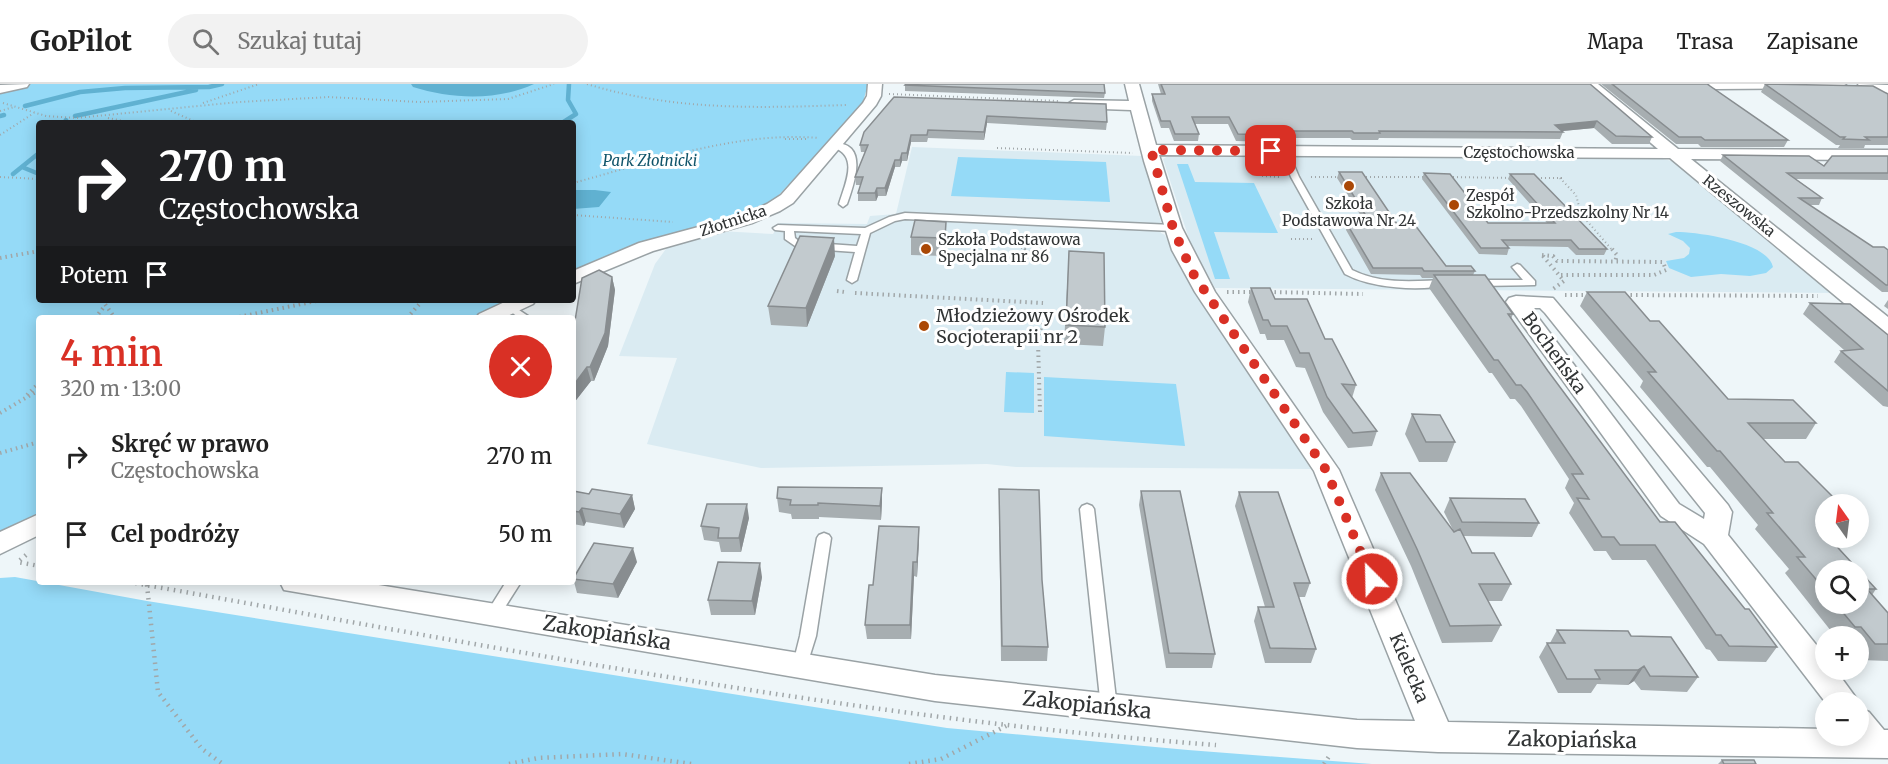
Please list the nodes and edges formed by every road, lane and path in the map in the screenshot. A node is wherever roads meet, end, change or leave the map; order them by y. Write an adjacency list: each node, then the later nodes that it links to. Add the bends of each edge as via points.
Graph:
1 (22, 84): 9 (street)
2 (259, 84): 17 (path)
3 (552, 84): 17 (path, via 508,99 482,101 329,97)
4 (587, 84): 15 (path, via 611,93 690,107)
5 (1589, 84): 29 (street, Rzeszowska)
6 (1839, 84): 8 (street)
7 (1865, 84): 10 (street)
8 (1716, 85)
9 (0, 89)
10 (1888, 89)
11 (880, 93): 13 (path); 25 (street, Złotnicka)
12 (1135, 95): 13 (street); 28 (street, Kielecka)
13 (1060, 102)
14 (0, 103): 16 (path)
15 (846, 105)
16 (17, 106): 18 (path); 19 (path)
17 (170, 110): 20 (path); 22 (path)
18 (0, 111)
19 (34, 113): 20 (path, via 62,118); 23 (path)
20 (100, 116): 21 (path)
21 (119, 120)
22 (192, 120)
23 (0, 135)
24 (806, 138): 38 (path, via 695,150)
25 (836, 145): 39 (lane, via 852,157 854,168); 41 (street, Złotnicka, via 787,199 755,217)
26 (997, 148): 28 (path)
27 (1284, 151): 28 (street, Częstochowska); 29 (street, Częstochowska); 32 (lane)
28 (1151, 152): 43 (street, Kielecka)
29 (1675, 153): 30 (street, Częstochowska); 77 (street, Rzeszowska)
30 (1888, 155)
31 (0, 177): 37 (path)
32 (1295, 177): 33 (path); 48 (lane)
33 (1432, 177)
34 (1444, 177): 35 (path)
35 (1514, 178)
36 (1525, 178): 53 (path, via 1561,178 1576,195 1581,214 1617,255)
37 (36, 179)
38 (576, 182)
39 (843, 204)
40 (576, 216): 41 (path)
41 (718, 228): 56 (street, Złotnicka, via 660,242)
42 (778, 228): 44 (lane)
43 (1173, 228): 45 (lane, via 905,216); 100 (street, Kielecka, via 1192,272 1326,470)
44 (789, 230): 45 (lane); 49 (lane, via 790,239 798,245)
45 (866, 231): 49 (lane)
46 (996, 233): 52 (path, via 1035,256)
47 (1291, 239): 48 (path)
48 (1329, 239): 58 (lane, via 1348,272 1359,279 1377,283)
49 (860, 249): 57 (lane)
50 (36, 252): 51 (path)
51 (0, 258)
52 (1048, 259)
53 (1615, 262): 55 (path, via 1557,261 1553,256 1542,255); 55 (path, via 1663,262 1666,270 1654,275)
54 (1517, 267): 59 (lane, via 1531,283)
55 (1558, 275): 63 (path, via 1564,281)
56 (576, 277)
57 (852, 280)
58 (1457, 283)
59 (1469, 283)
60 (849, 292): 68 (path)
61 (1600, 295): 63 (path)
62 (1624, 295): 64 (path)
63 (1548, 296): 87 (street, Bocheńska, via 1719,512); 87 (street, Bocheńska, via 1516,302 1670,510)
64 (1828, 296)
65 (103, 303): 69 (path)
66 (306, 303): 73 (path)
67 (420, 303): 74 (path)
68 (1043, 303)
69 (105, 307): 71 (path); 72 (path)
70 (521, 308): 75 (street)
71 (98, 315)
72 (112, 315)
73 (248, 315)
74 (410, 315)
75 (496, 315)
76 (1042, 318): 81 (path, via 1038,342)
77 (1888, 328)
78 (36, 386): 80 (path)
79 (36, 392): 80 (path)
80 (24, 398): 82 (path)
81 (1040, 412)
82 (0, 413)
83 (36, 443): 84 (path)
84 (0, 453)
85 (1087, 509): 96 (lane)
86 (26, 537): 89 (path, via 18,562)
87 (1714, 537): 95 (street, Bocheńska)
88 (824, 538): 94 (lane)
89 (36, 565)
90 (147, 585): 98 (path, via 780,695); 105 (path, via 158,692 202,749)
91 (313, 585): 93 (street, Zakopiańska)
92 (512, 585): 93 (lane)
93 (493, 614): 94 (street, Zakopiańska)
94 (801, 664): 96 (street, Zakopiańska, via 935,687)
95 (1835, 692)
96 (1109, 708): 100 (street, Zakopiańska, via 1358,734)
97 (1016, 719): 98 (path)
98 (1008, 725): 102 (path, via 1141,741); 108 (path, via 941,759)
99 (1874, 736): 100 (street, Zakopiańska)
100 (1438, 738)
101 (1334, 744): 104 (path)
102 (1224, 746)
103 (1319, 752): 104 (path)
104 (1331, 752): 109 (path)
105 (224, 764)
106 (509, 764): 107 (path, via 538,758 622,754)
107 (692, 764)
108 (909, 764)
109 (1323, 764)

